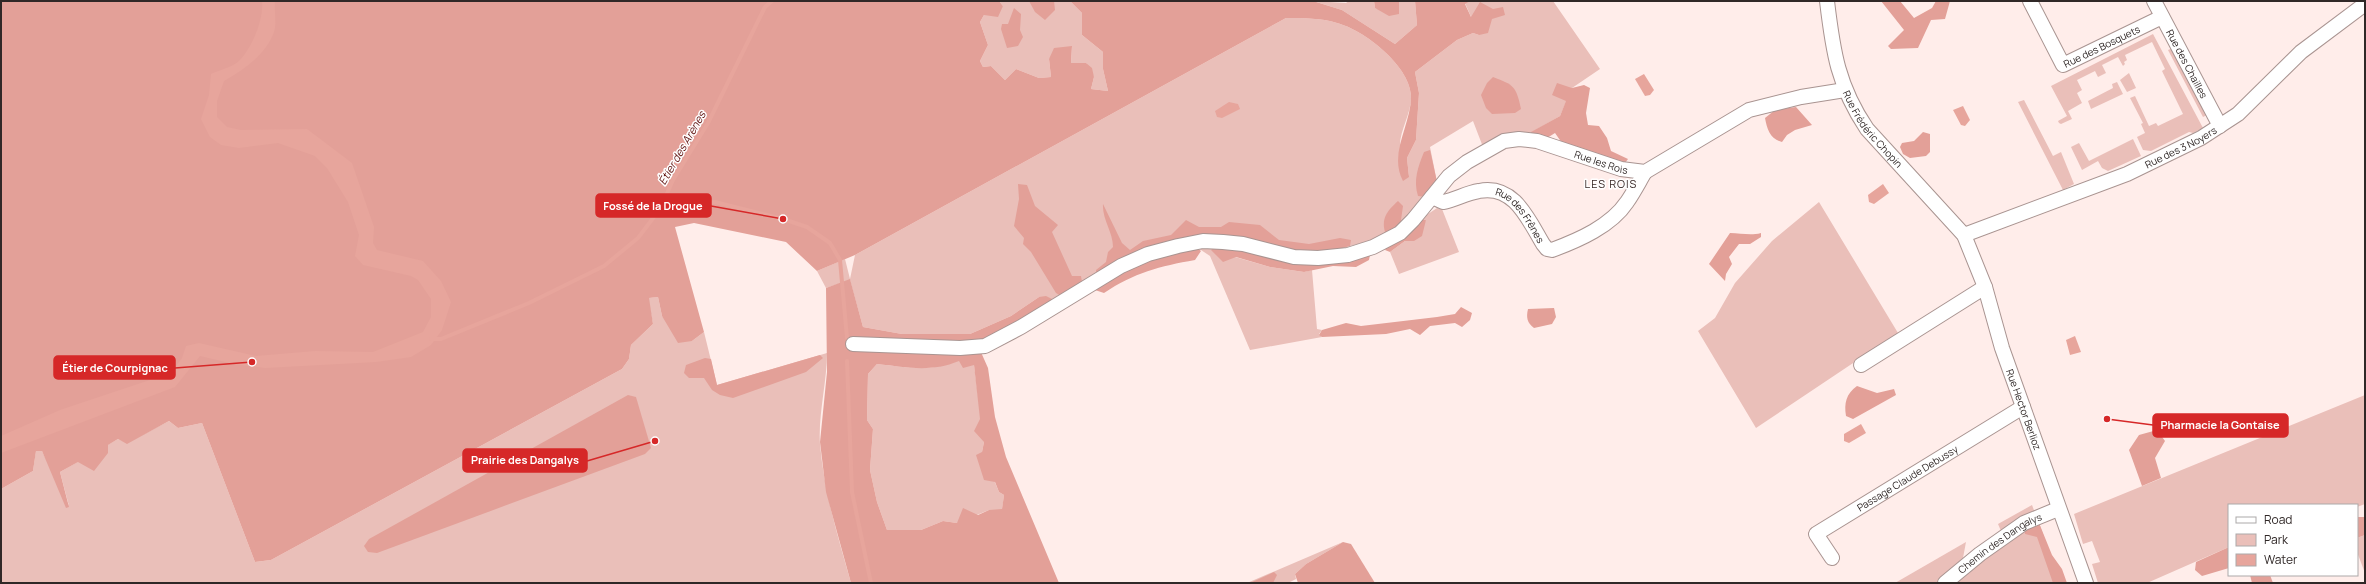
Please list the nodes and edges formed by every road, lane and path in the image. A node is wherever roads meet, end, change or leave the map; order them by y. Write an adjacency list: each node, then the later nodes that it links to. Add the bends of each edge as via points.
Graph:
1 (1827, 1): 6 (street, Rue Frédéric Chopin, via 1837,70)
2 (2030, 1): 5 (street, Rue des Bosquets, via 2064,65)
3 (2154, 1): 5 (street, Rue des Chailles)
4 (2365, 4): 7 (street, Rue des 3 Noyers, via 2301,52 2238,114)
5 (2162, 17): 7 (street, Rue des Chailles)
6 (1845, 90): 8 (street, via 1801,97 1749,110); 10 (street, Rue Frédéric Chopin, via 1867,129)
7 (2220, 126): 10 (street, Rue des 3 Noyers, via 2127,174)
8 (1645, 172): 9 (street, Rue les Rois, via 1621,169 1557,146 1519,139 1504,141 1467,162 1449,176); 9 (street, Rue des Frênes, via 1627,202 1607,222 1552,250 1543,244 1516,202 1500,192 1479,191 1443,202)
9 (1432, 196): 12 (street, Rue les Rois, via 1400,233 1373,247 1348,254 1318,258 1294,257 1243,244 1204,241 1148,254 1121,266 985,346 960,348)
10 (1964, 235): 11 (street, Rue Hector Berlioz)
11 (1985, 288): 13 (street); 14 (street, Rue Hector Berlioz, via 2002,348)
12 (853, 344)
13 (1861, 365)
14 (2023, 407): 15 (street, Rue Hector Berlioz); 16 (street, Passage Claude Debussy, via 1816,534)
15 (2058, 509): 17 (street, Chemin des Dangalys, via 2024,523); 18 (street, Rue Hector Berlioz)
16 (1832, 558)
17 (1945, 583)
18 (2086, 583)

